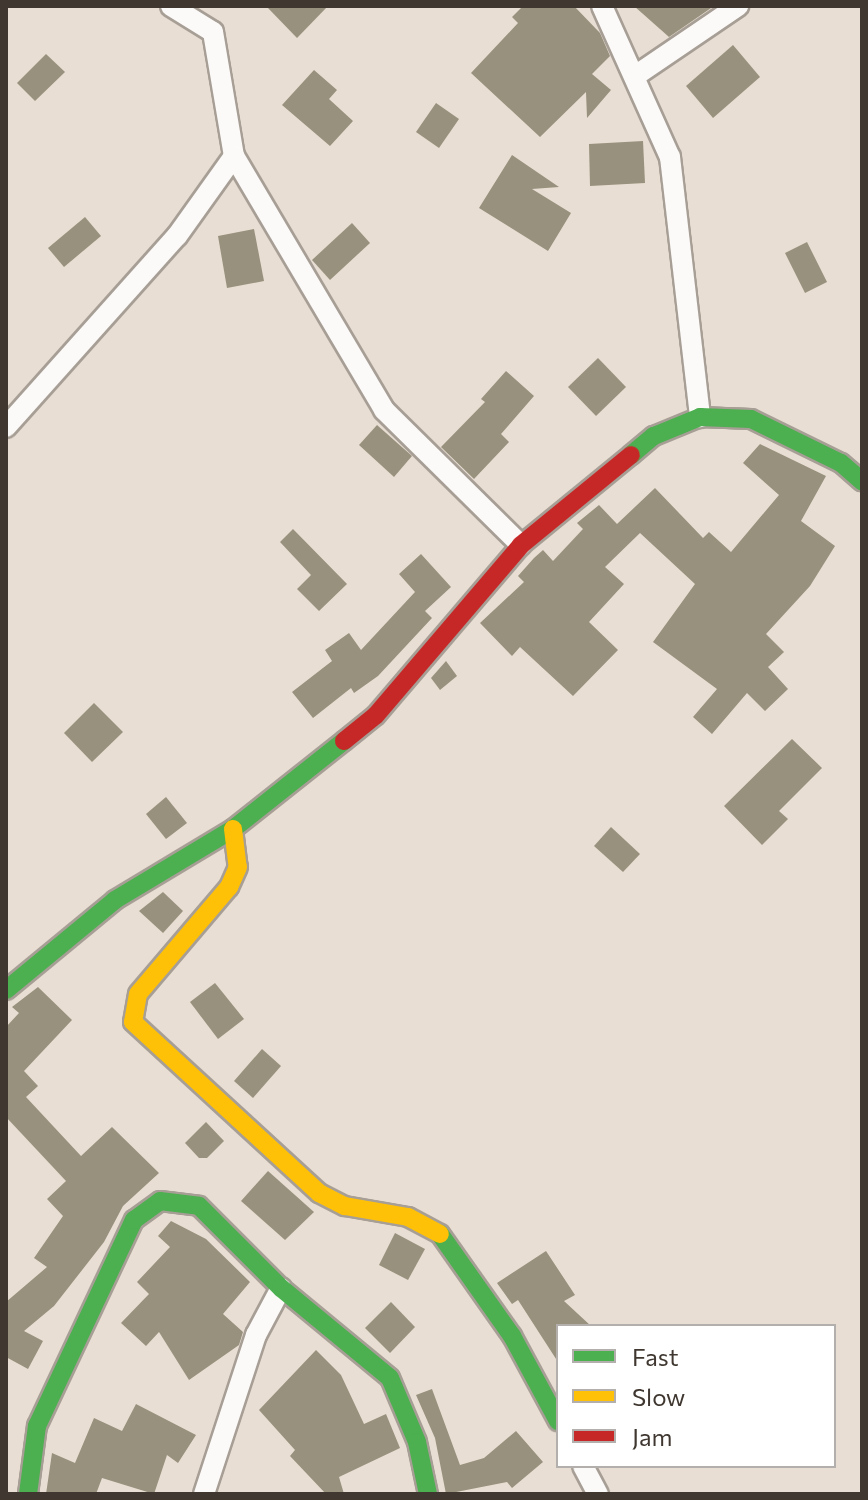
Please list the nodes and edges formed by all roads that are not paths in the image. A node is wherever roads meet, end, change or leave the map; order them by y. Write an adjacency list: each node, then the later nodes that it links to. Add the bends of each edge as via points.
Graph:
1 (171, 6): 5 (street, via 213,32)
2 (602, 6): 4 (street)
3 (738, 6): 4 (street)
4 (635, 76): 6 (street, via 670,157)
5 (234, 156): 7 (street, via 177,236); 9 (street, via 384,410)
6 (700, 417): 8 (street, via 751,419 841,463); 9 (street, via 654,436)
7 (6, 427)
8 (862, 481)
9 (521, 545): 10 (street, via 376,715)
10 (233, 829): 11 (street, via 115,900); 13 (street, via 238,867 229,887 138,994 133,1022 319,1193 345,1206 408,1217 439,1232 512,1336)
11 (6, 990)
12 (281, 1288): 15 (street, via 199,1206 160,1201 134,1220 37,1426); 16 (street, via 256,1335); 17 (street, via 390,1378 417,1442)
13 (556, 1417)
14 (584, 1468): 18 (street)
15 (28, 1494)
16 (204, 1494)
17 (428, 1494)
18 (598, 1494)

